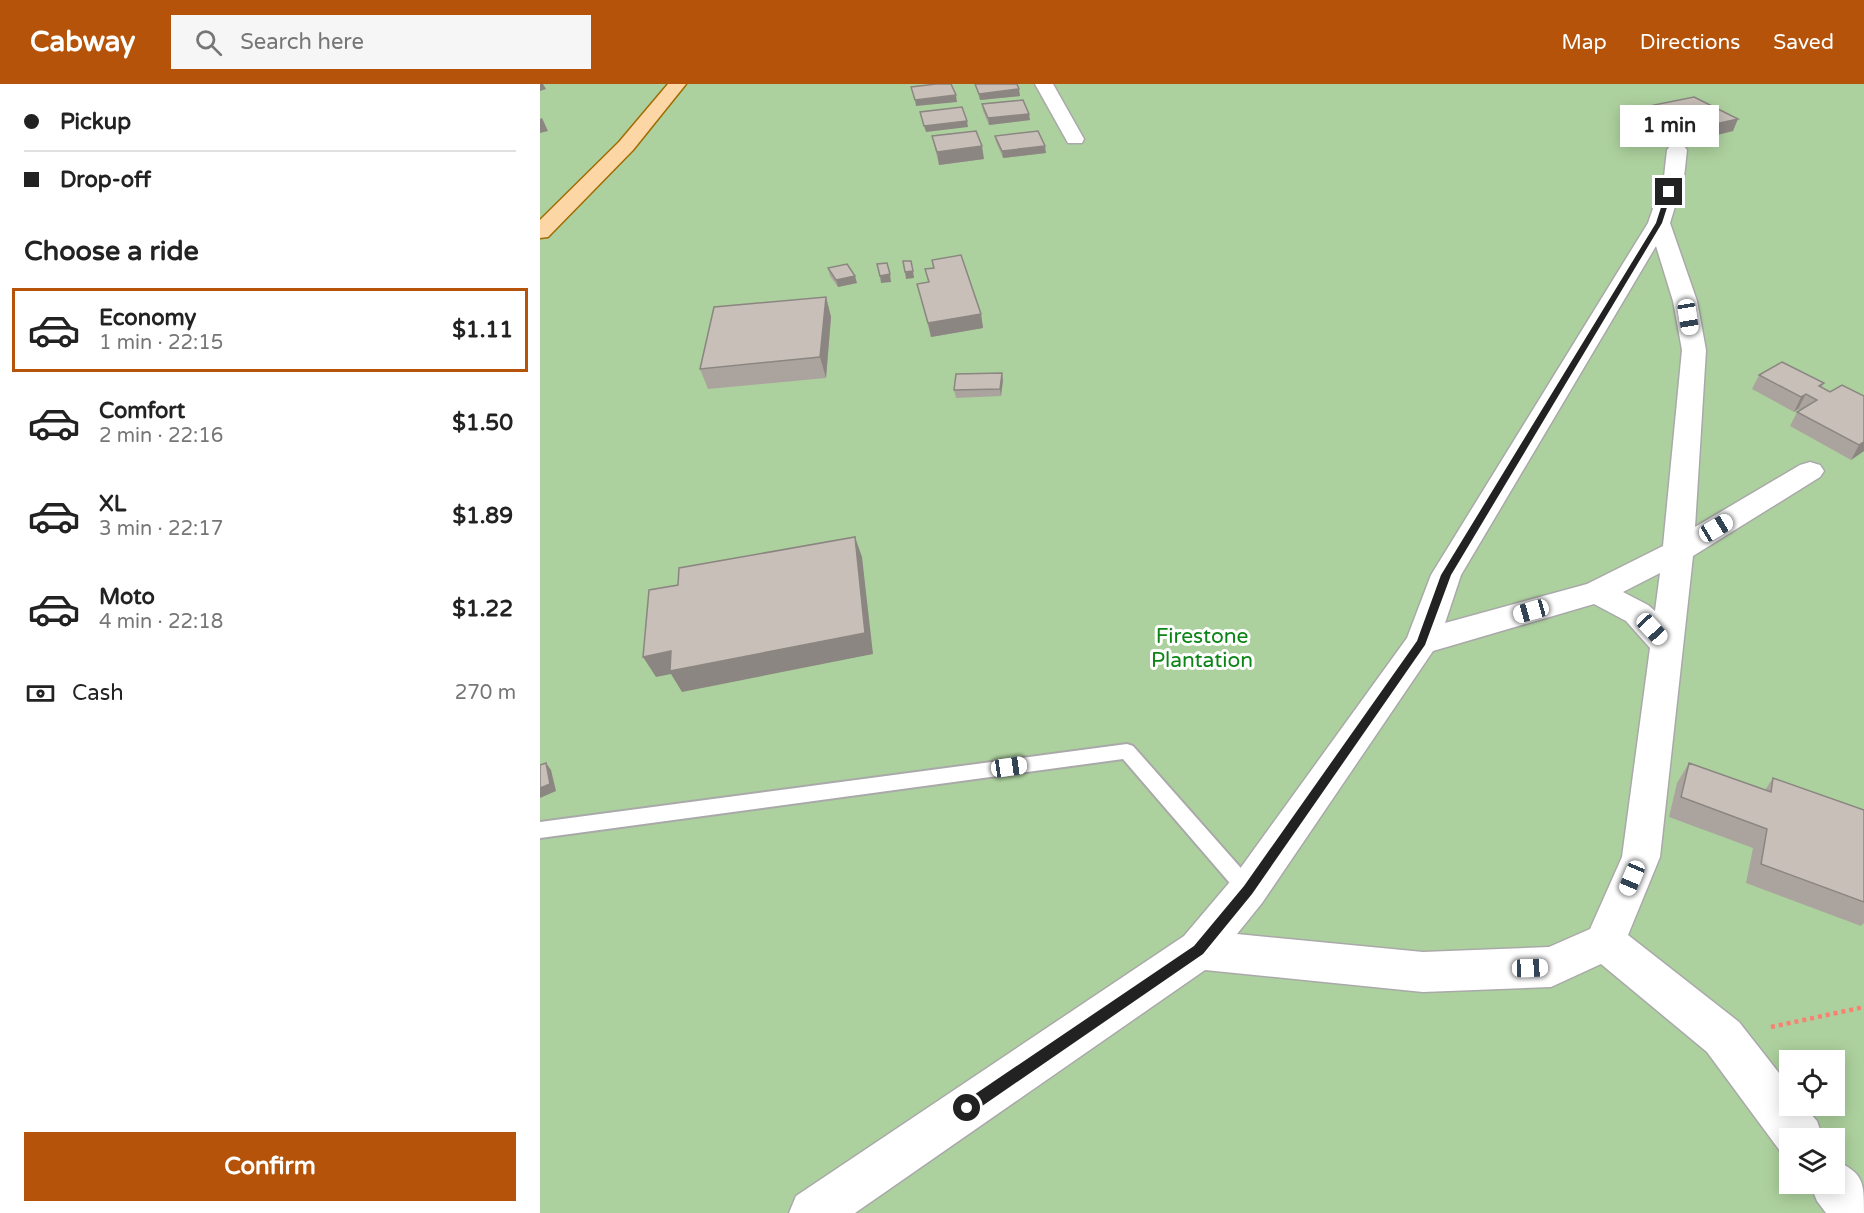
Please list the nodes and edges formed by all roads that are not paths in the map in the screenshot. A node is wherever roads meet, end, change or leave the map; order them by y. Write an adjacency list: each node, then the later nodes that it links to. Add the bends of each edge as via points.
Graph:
1 (677, 84): 6 (main road, via 626,146)
2 (1044, 84): 3 (street)
3 (1075, 139)
4 (1677, 150): 5 (street, via 1674,177)
5 (1659, 223): 8 (street, via 1685,301 1694,350); 10 (street, via 1446,575)
6 (540, 232)
7 (1810, 471): 8 (street)
8 (1678, 551): 9 (street); 11 (street)
9 (1597, 592): 10 (street); 11 (street, via 1637,613)
10 (1422, 642): 13 (street)
11 (1667, 645): 14 (street, via 1641,857)
12 (540, 830): 13 (lane, via 1127,751)
13 (1248, 890): 15 (street)
14 (1605, 942): 15 (street, via 1551,967 1423,972); 16 (street, via 1723,1037)
15 (1198, 950): 18 (street)
16 (1792, 1128)
17 (1842, 1194): 19 (street)
18 (813, 1213)
19 (1857, 1213)

